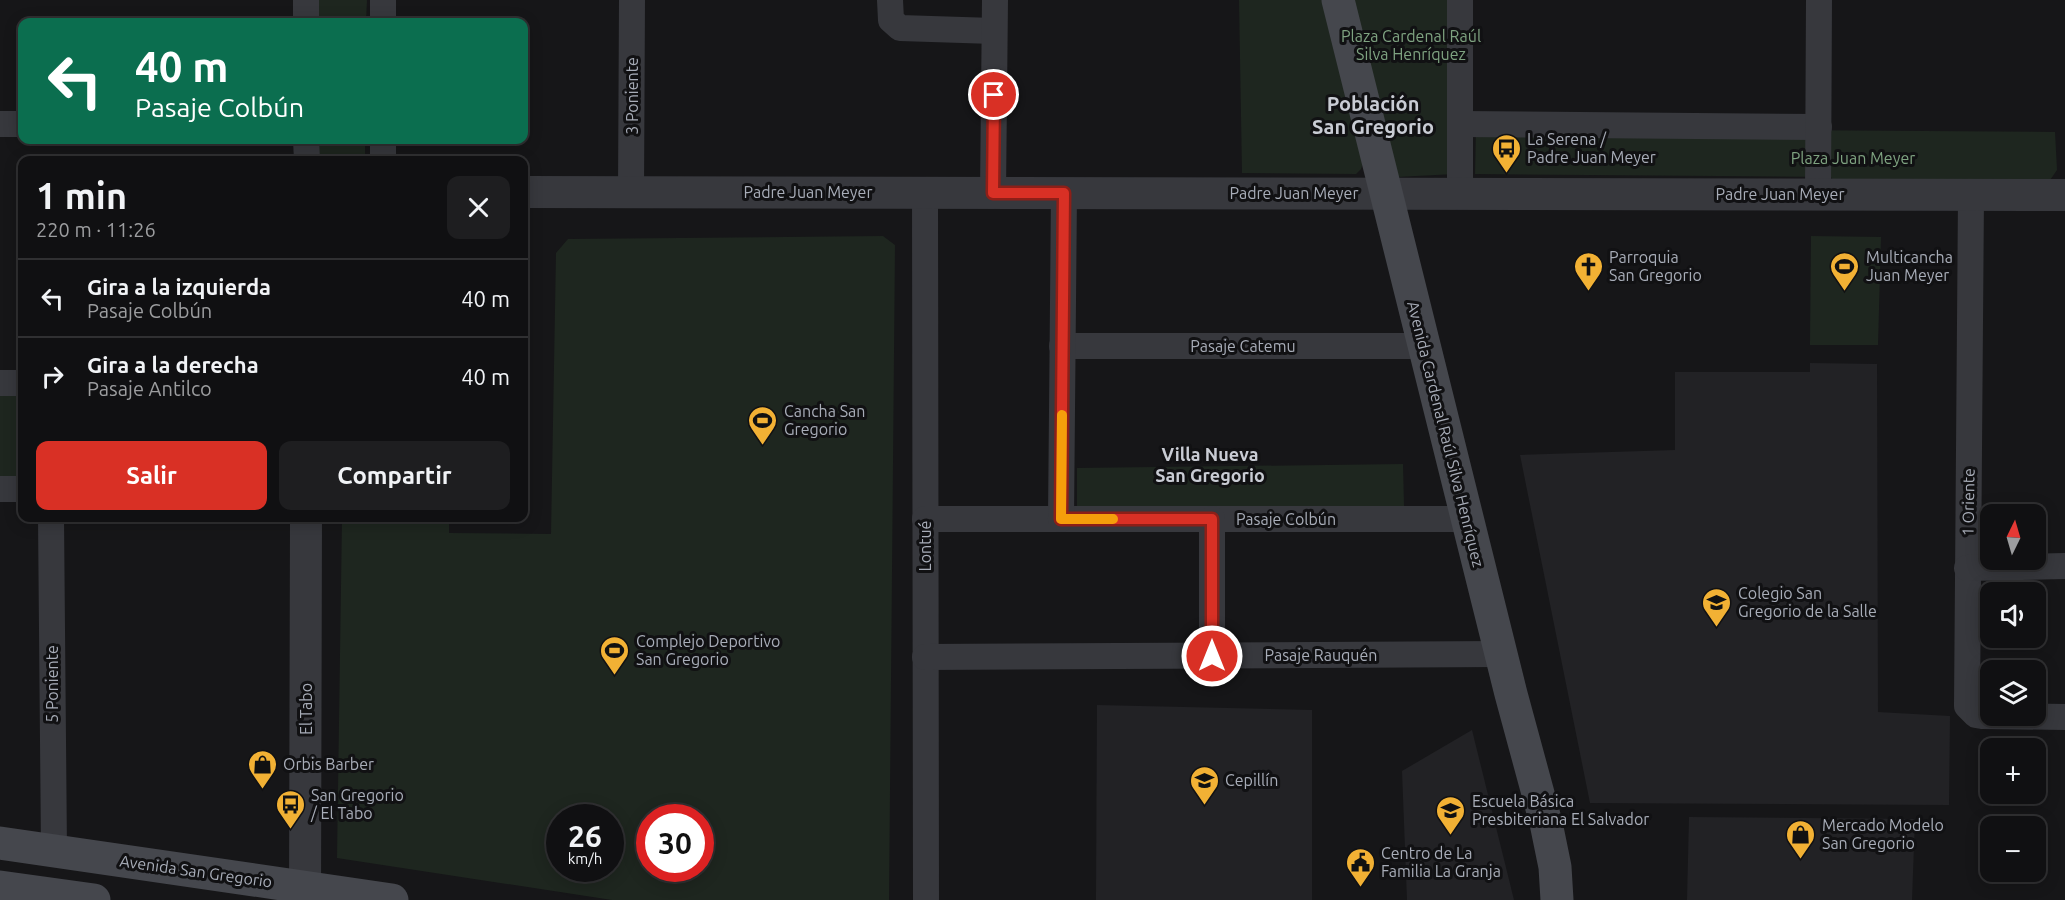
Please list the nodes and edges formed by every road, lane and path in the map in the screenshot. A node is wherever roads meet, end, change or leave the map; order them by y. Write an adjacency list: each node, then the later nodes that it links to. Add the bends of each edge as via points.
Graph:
1 (306, 0): 9 (street)
2 (383, 0): 10 (street)
3 (632, 0): 17 (street, 3 Poniente)
4 (890, 0): 11 (street, via 891,20 900,28)
5 (995, 0): 11 (street)
6 (1338, 0): 21 (main road, Avenida Cardenal Raúl Silva Henríquez)
7 (1460, 0): 12 (street)
8 (1819, 0): 15 (street)
9 (306, 18)
10 (383, 18)
11 (994, 31): 19 (street)
12 (1460, 123): 15 (street); 22 (street)
13 (0, 124): 14 (street)
14 (18, 124)
15 (1818, 127): 23 (street)
16 (528, 192): 17 (street, Padre Juan Meyer)
17 (631, 192): 18 (street, Padre Juan Meyer)
18 (925, 193): 19 (street, Padre Juan Meyer); 32 (street, Lontué)
19 (993, 193): 20 (street, Padre Juan Meyer)
20 (1064, 193): 21 (street, Padre Juan Meyer); 26 (street)
21 (1386, 193): 22 (street, Padre Juan Meyer); 27 (main road, Avenida Cardenal Raúl Silva Henríquez)
22 (1460, 194): 23 (street, Padre Juan Meyer)
23 (1818, 195): 24 (street, Padre Juan Meyer)
24 (1971, 195): 25 (street, Padre Juan Meyer); 39 (street, 1 Oriente)
25 (2065, 195)
26 (1062, 346): 27 (street, Pasaje Catemu); 33 (street)
27 (1424, 346): 35 (main road, Avenida Cardenal Raúl Silva Henríquez)
28 (0, 383): 29 (street)
29 (18, 383)
30 (0, 489): 31 (street)
31 (18, 489)
32 (925, 519): 33 (street, Pasaje Colbún); 42 (street, Lontué)
33 (1061, 519): 34 (street, Pasaje Colbún)
34 (1212, 519): 35 (street, Pasaje Colbún); 41 (street)
35 (1468, 519): 40 (main road, Avenida Cardenal Raúl Silva Henríquez)
36 (51, 522): 45 (street, 5 Poniente)
37 (306, 522): 48 (street, El Tabo)
38 (2065, 567): 39 (street)
39 (1967, 568): 43 (street, 1 Oriente, via 1967,706 1982,716)
40 (1502, 654): 41 (street, Pasaje Rauquén); 46 (main road, Avenida Cardenal Raúl Silva Henríquez)
41 (1212, 656): 42 (street, Pasaje Rauquén)
42 (925, 657): 51 (street, Lontué)
43 (2065, 717)
44 (0, 843): 45 (main road, Avenida San Gregorio)
45 (54, 851): 48 (main road, Avenida San Gregorio)
46 (1555, 867): 52 (main road, Avenida Cardenal Raúl Silva Henríquez); 53 (main road, Avenida Cardenal Raúl Silva Henríquez)
47 (0, 887): 49 (main road)
48 (305, 894): 50 (main road, Avenida San Gregorio)
49 (94, 900)
50 (392, 900)
51 (926, 900)
52 (1557, 900)
53 (1568, 900)

